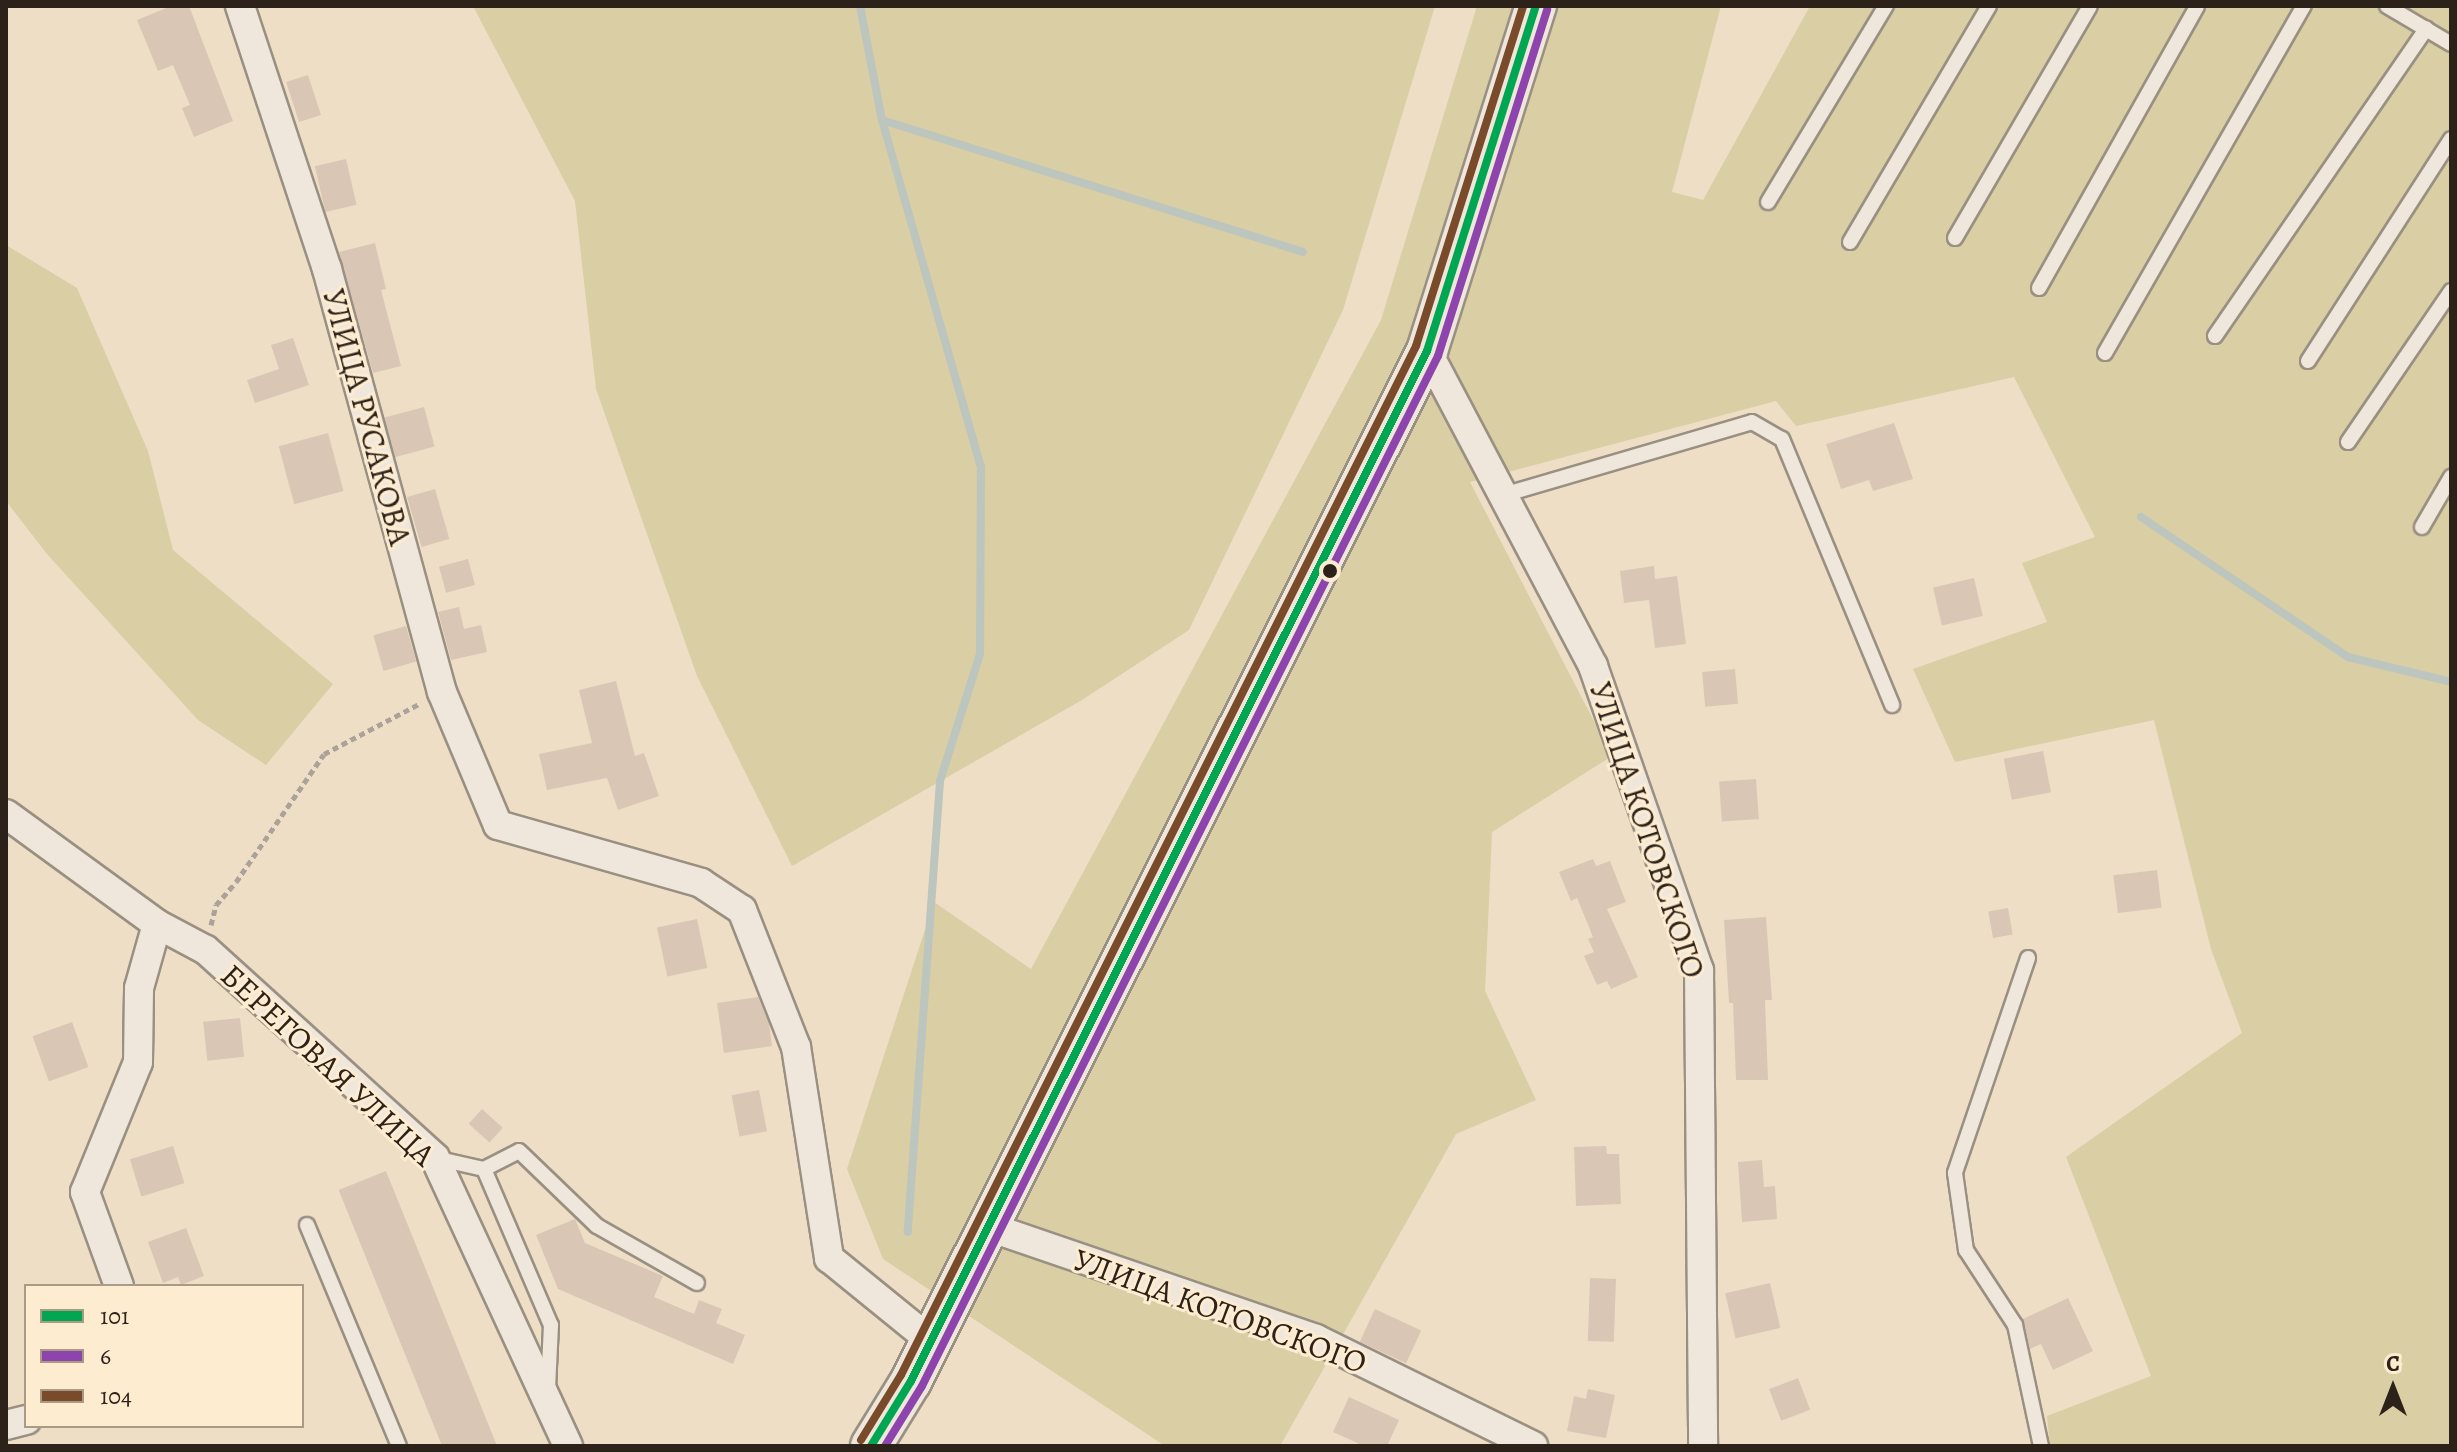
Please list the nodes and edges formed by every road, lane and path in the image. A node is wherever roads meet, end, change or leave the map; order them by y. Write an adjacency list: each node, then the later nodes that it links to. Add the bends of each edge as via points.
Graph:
1 (240, 6): 25 (street, УЛИЦА РУСАКОВА, via 327,269)
2 (1536, 6): 18 (main road)
3 (1886, 6): 12 (lane)
4 (1989, 6): 14 (lane)
5 (2090, 6): 13 (lane)
6 (2197, 6): 15 (lane)
7 (2304, 6): 19 (lane)
8 (2387, 6): 9 (lane)
9 (2426, 29): 10 (lane); 17 (lane)
10 (2451, 44)
11 (2451, 139): 20 (lane)
12 (1768, 202)
13 (1955, 238)
14 (1850, 242)
15 (2039, 288)
16 (2451, 291): 21 (lane)
17 (2215, 336)
18 (1427, 351): 23 (street, УЛИЦА КОТОВСКОГО); 34 (main road)
19 (2105, 353)
20 (2308, 361)
21 (2348, 442)
22 (2451, 477): 24 (lane)
23 (1503, 495): 26 (lane, via 1752,422 1782,439); 43 (street, УЛИЦА КОТОВСКОГО, via 1593,666 1699,970)
24 (2422, 527)
25 (442, 692): 29 (path, via 324,754 216,905); 37 (street, УЛИЦА РУСАКОВА, via 498,825 701,883 742,910 796,1047 829,1258)
26 (1892, 705)
27 (6, 814): 28 (street, БЕРЕГОВАЯ УЛИЦА)
28 (157, 924): 29 (street, БЕРЕГОВАЯ УЛИЦА); 36 (street, via 139,988 138,1062 85,1192)
29 (206, 950): 31 (street, БЕРЕГОВАЯ УЛИЦА)
30 (2028, 958): 44 (lane, via 1955,1173 1966,1250 2015,1325)
31 (435, 1158): 32 (lane); 38 (street, БЕРЕГОВАЯ УЛИЦА)
32 (484, 1169): 35 (lane, via 519,1151 597,1226); 38 (lane, via 551,1325)
33 (307, 1225): 40 (lane)
34 (989, 1227): 37 (main road); 42 (street, УЛИЦА КОТОВСКОГО, via 1316,1339)
35 (697, 1283)
36 (118, 1284)
37 (931, 1341): 41 (main road)
38 (547, 1401): 39 (street, БЕРЕГОВАЯ УЛИЦА)
39 (563, 1444)
40 (399, 1446)
41 (871, 1446)
42 (1533, 1446)
43 (1703, 1446)
44 (2041, 1446)

